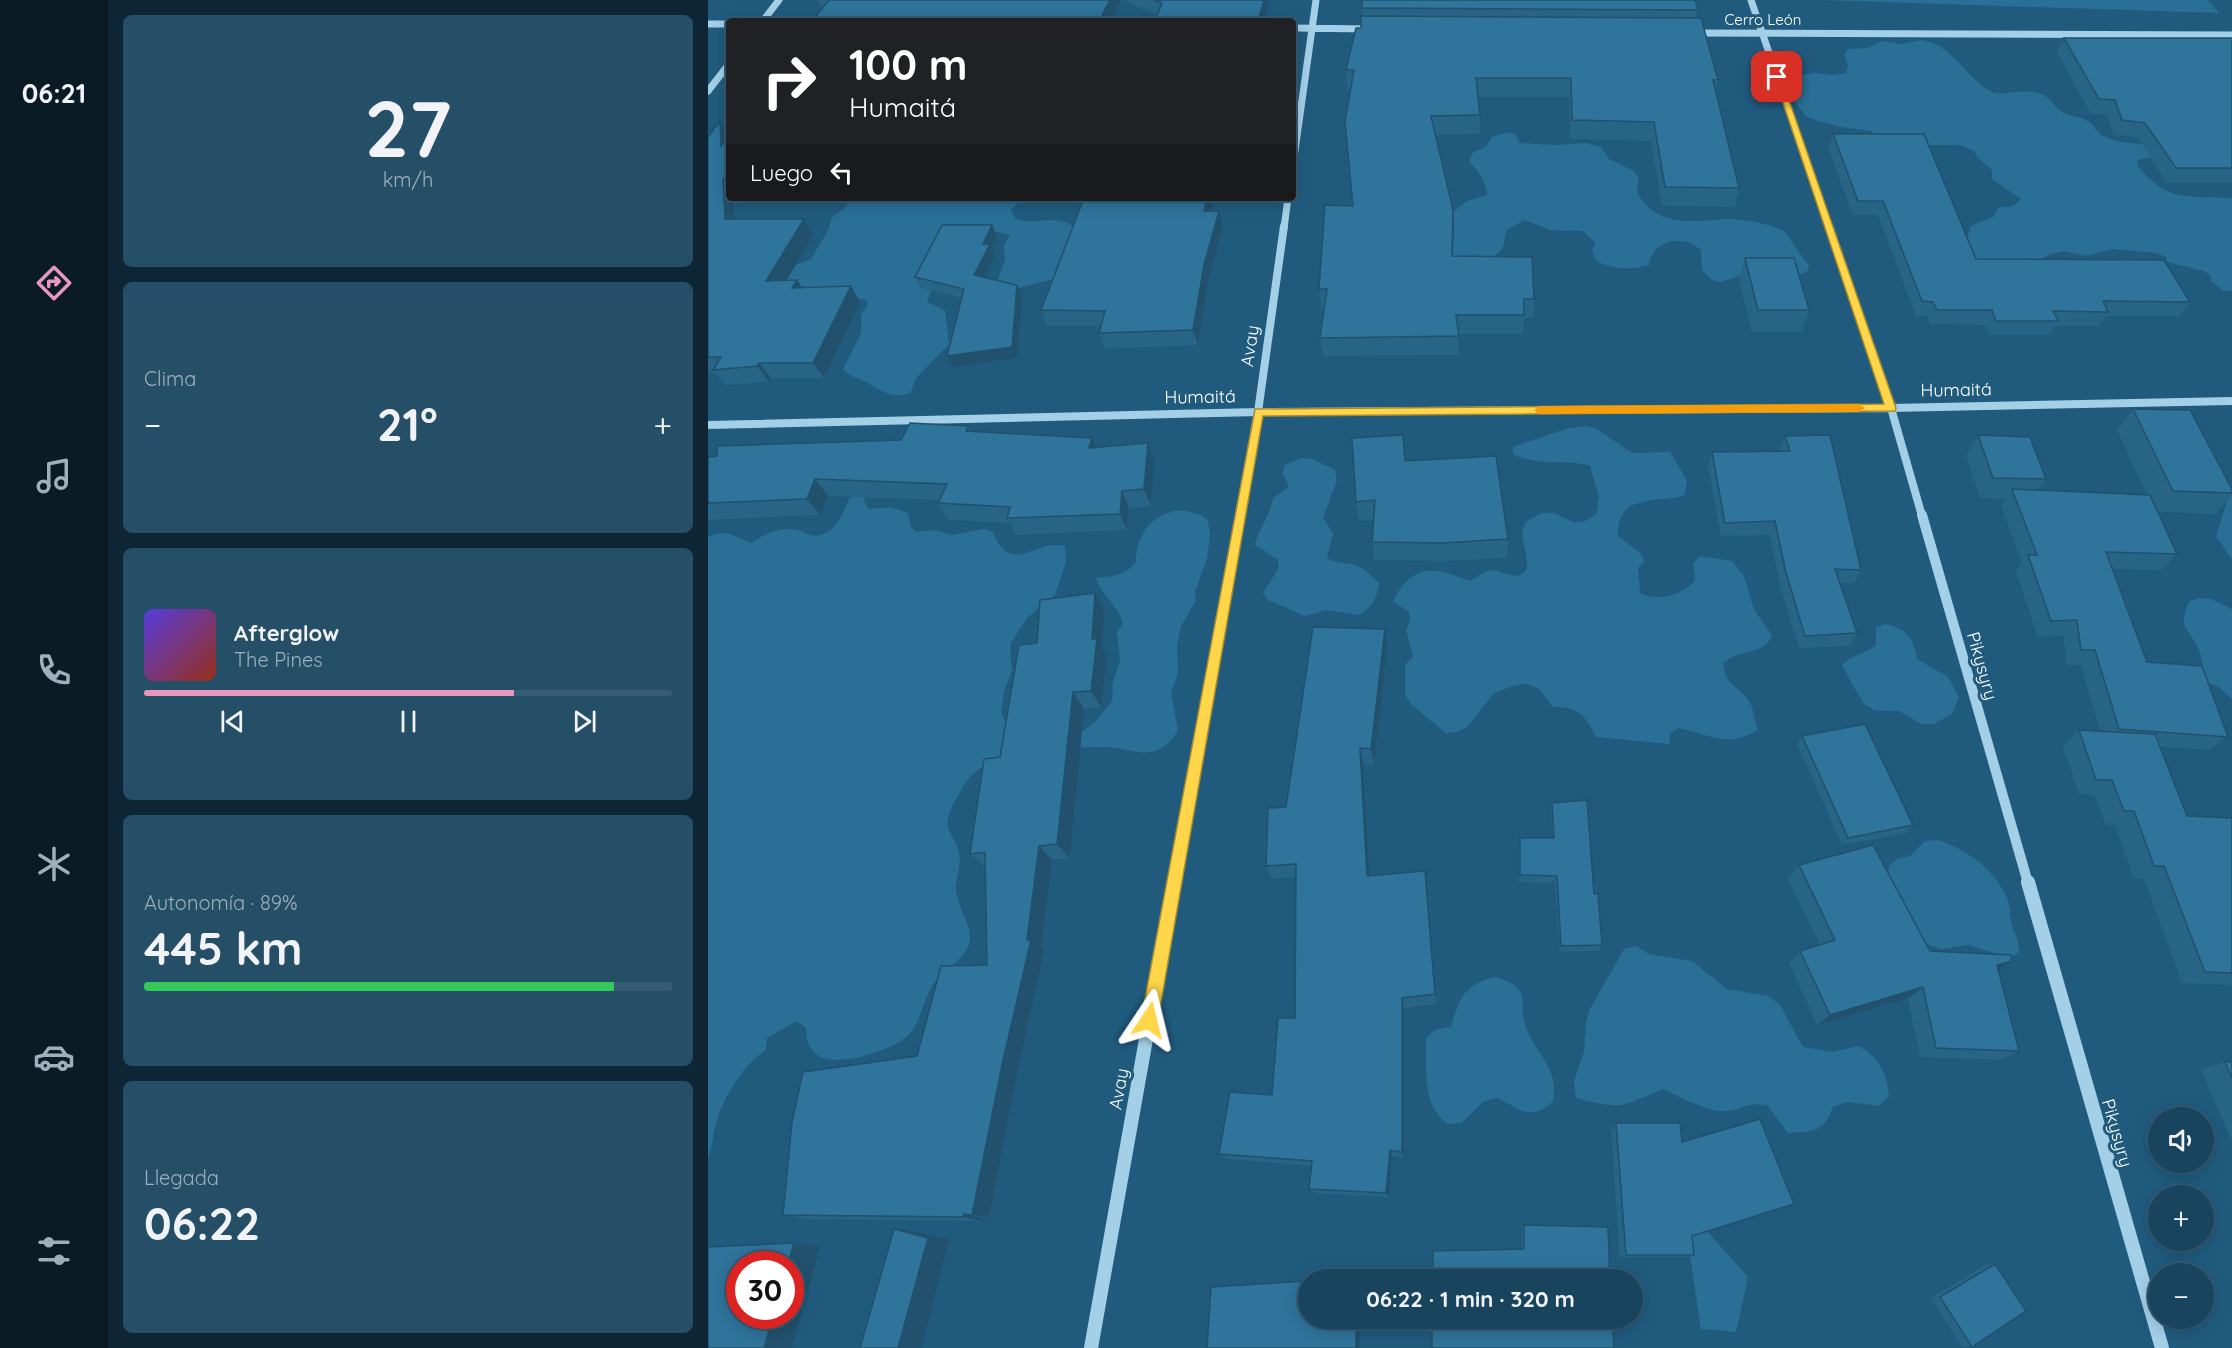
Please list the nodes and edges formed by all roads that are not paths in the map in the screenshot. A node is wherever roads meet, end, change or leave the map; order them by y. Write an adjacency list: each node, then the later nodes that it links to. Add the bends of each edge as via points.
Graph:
1 (779, 0): 4 (street)
2 (1316, 0): 8 (street)
3 (1751, 0): 11 (street, Pikysyry)
4 (765, 18)
5 (708, 24): 6 (street)
6 (726, 24)
7 (1296, 28): 8 (street)
8 (1312, 28): 9 (street); 15 (street)
9 (1383, 29)
10 (1679, 32): 11 (street, Cerro León)
11 (1762, 33): 12 (street, Cerro León); 18 (street, Pikysyry)
12 (2232, 35)
13 (726, 68): 14 (street)
14 (708, 91)
15 (1296, 143)
16 (1288, 201): 19 (street, Avay)
17 (2232, 401): 18 (street, Humaitá)
18 (1891, 408): 19 (street, Humaitá); 22 (street, Pikysyry)
19 (1258, 412): 20 (street, Humaitá); 21 (street, Avay)
20 (708, 425)
21 (1090, 1348)
22 (2162, 1348)

